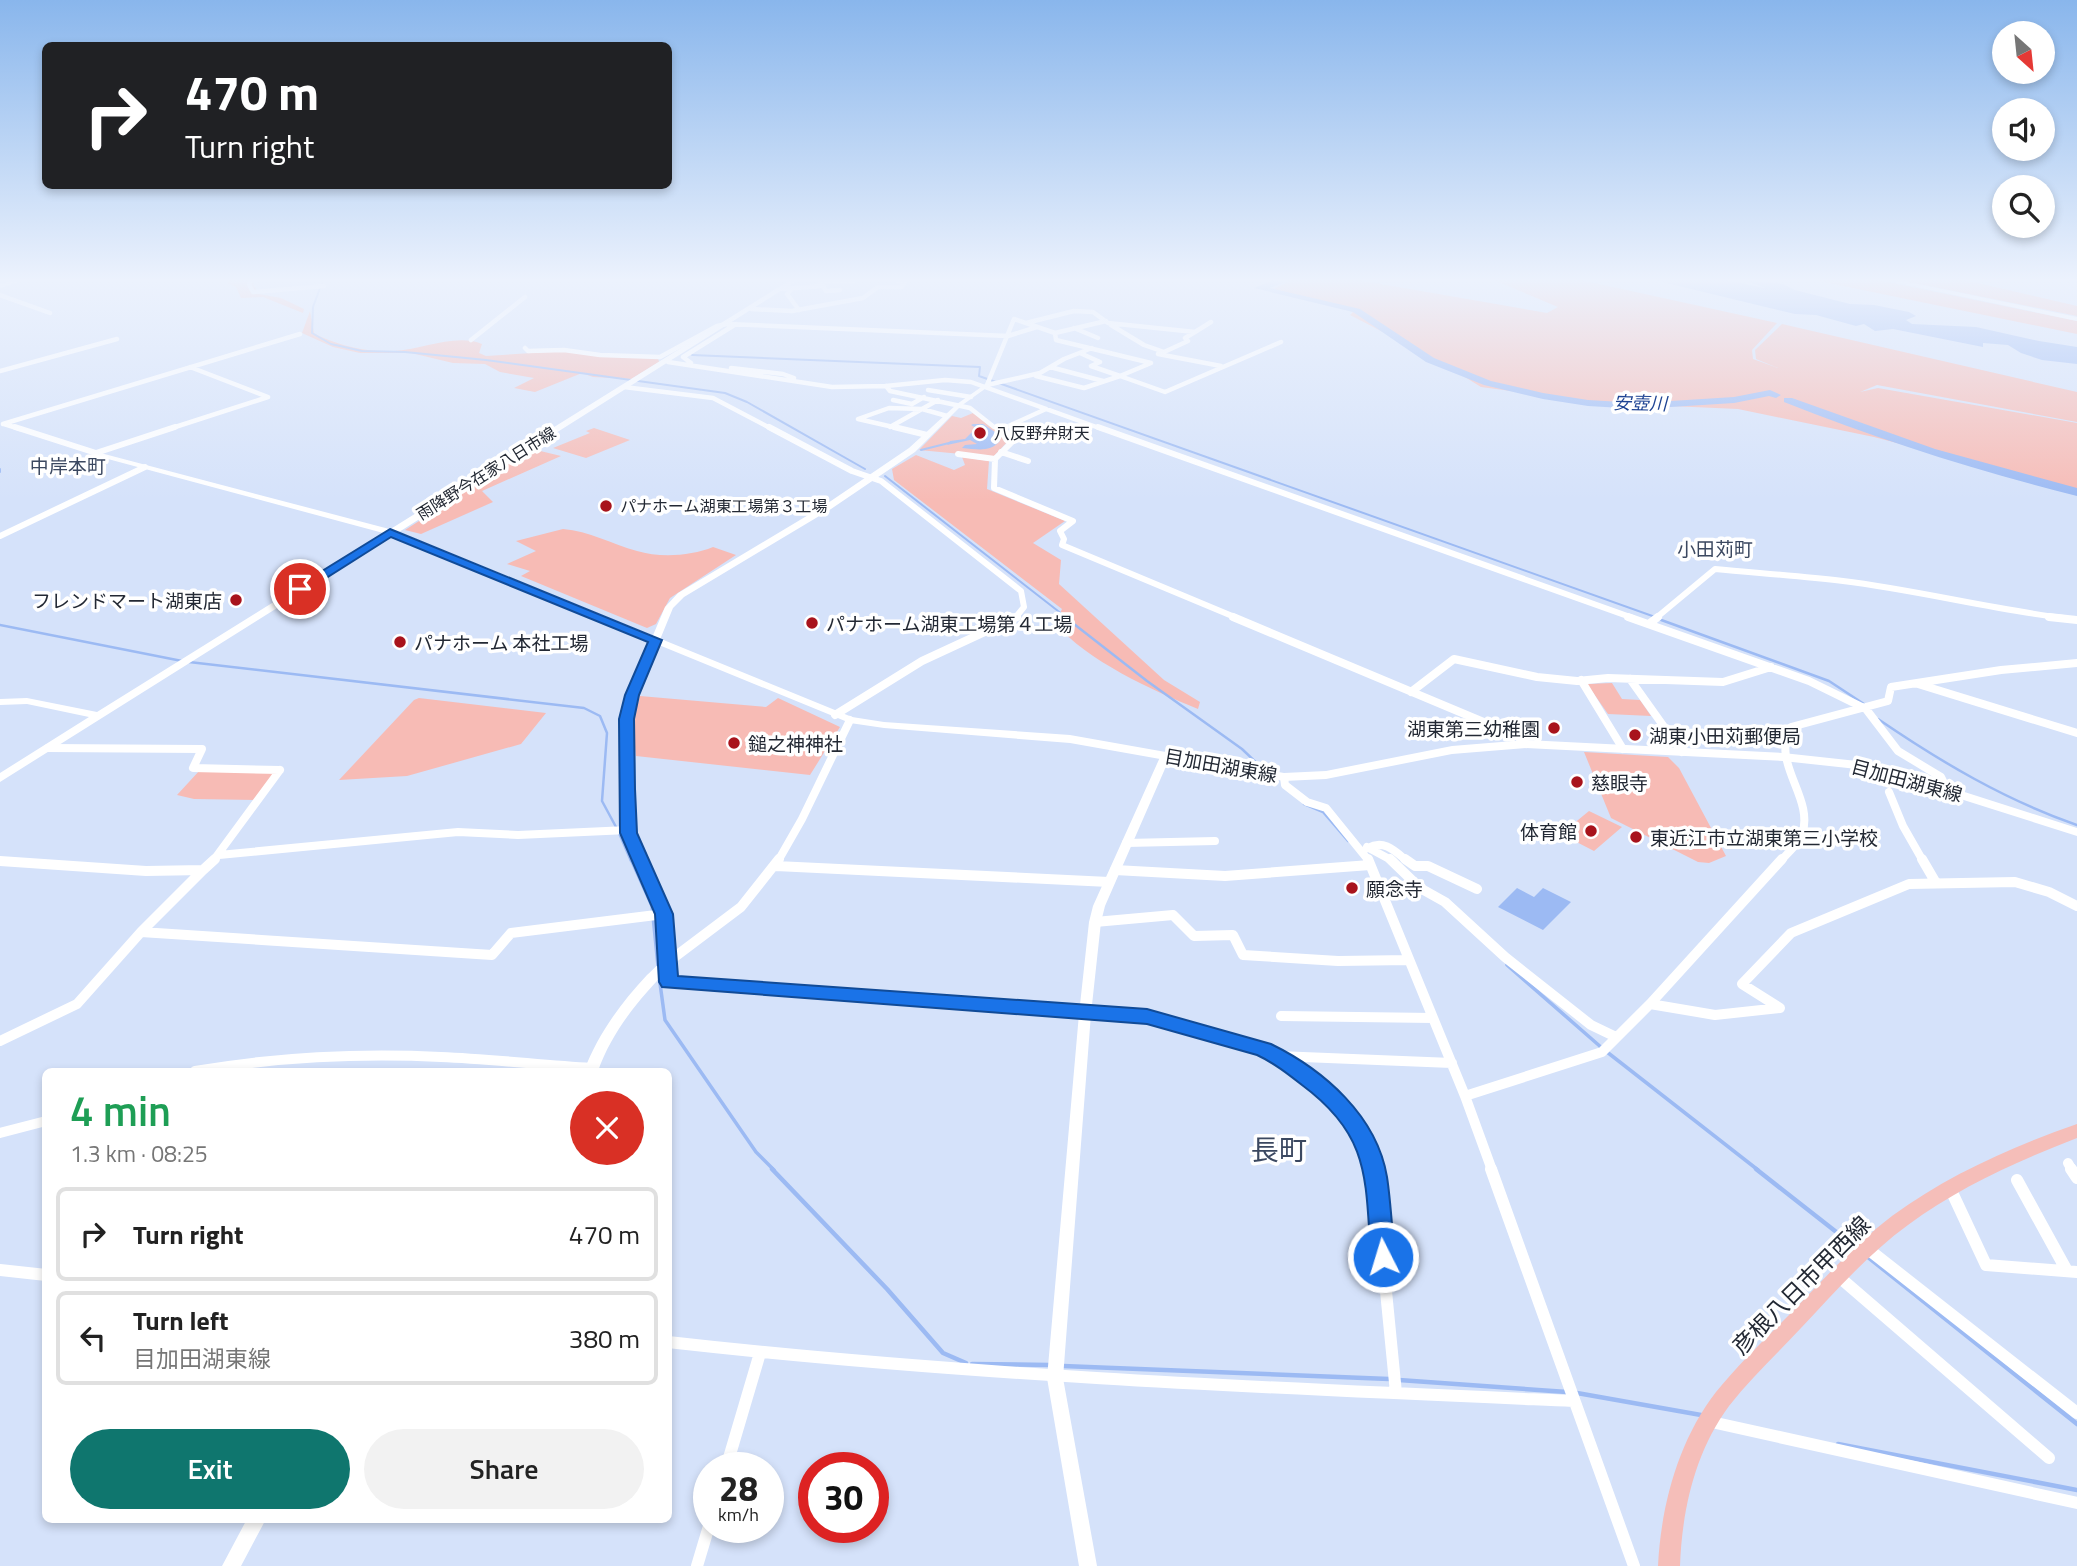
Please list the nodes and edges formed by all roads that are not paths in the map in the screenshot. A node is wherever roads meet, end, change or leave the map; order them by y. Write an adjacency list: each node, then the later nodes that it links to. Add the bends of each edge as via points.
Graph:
1 (66, 353): 19 (street)
2 (236, 353): 17 (street)
3 (586, 353): 4 (street, via 660,357)
4 (667, 353)
5 (683, 353): 14 (main road, 雨降野今在家八日市線)
6 (691, 353): 25 (street, via 683,359 819,382 875,384 956,377)
7 (1000, 353): 25 (street)
8 (1080, 353): 13 (street); 18 (street)
9 (1104, 353): 13 (street)
10 (1115, 353): 22 (street, via 1151,363)
11 (1161, 353): 16 (street)
12 (1254, 353): 16 (street)
13 (1094, 359): 15 (street, via 1100,362)
14 (668, 362): 26 (street, via 822,386); 27 (main road, 雨降野今在家八日市線)
15 (1091, 366): 20 (street); 22 (street)
16 (1223, 366): 22 (street, via 1165,392)
17 (190, 367): 36 (street); 41 (street, via 268,397)
18 (1050, 367): 20 (street); 21 (street)
19 (0, 371)
20 (1076, 372): 23 (street)
21 (1032, 375): 23 (street, via 1084,388); 25 (street)
22 (1120, 376): 23 (street)
23 (1103, 381)
24 (931, 382): 25 (street); 26 (street); 29 (street, via 927,389)
25 (987, 383): 29 (street); 34 (street)
26 (886, 386): 28 (street, via 890,391)
27 (624, 387): 46 (street, via 713,398); 47 (main road, 雨降野今在家八日市線)
28 (924, 397): 30 (street, via 912,404); 31 (street)
29 (971, 397): 32 (street)
30 (893, 400)
31 (938, 400): 32 (street); 33 (street)
32 (959, 405): 35 (street); 38 (street)
33 (922, 409): 35 (street); 37 (street); 37 (street, via 889,408 858,419)
34 (1046, 409): 38 (street); 50 (street)
35 (947, 416): 39 (street)
36 (1, 423): 41 (street)
37 (890, 427): 39 (street)
38 (1001, 428): 40 (street, via 1013,442)
39 (927, 435): 46 (street)
40 (1001, 452): 43 (street); 44 (street)
41 (96, 453): 45 (street)
42 (958, 454): 43 (street)
43 (995, 459): 57 (street, via 994,488 1073,521 1060,531 1062,545)
44 (1028, 461)
45 (145, 467): 47 (street); 48 (street)
46 (869, 477): 51 (street, via 828,507 681,594 669,607); 60 (street, via 881,481 1021,591 1024,607 1013,620 902,670)
47 (390, 532): 51 (main road, 目加田湖東線); 61 (main road, 雨降野今在家八日市線)
48 (0, 536)
49 (2077, 620): 50 (street, via 1844,581 1715,569)
50 (1650, 623): 53 (street)
51 (656, 640): 60 (main road, 目加田湖東線); 74 (street, via 626,719)
52 (2077, 663): 56 (street)
53 (1771, 667): 54 (street, via 1723,682); 59 (street)
54 (1630, 679): 55 (street); 67 (street)
55 (1581, 680): 57 (street, via 1536,677 1454,659); 66 (street)
56 (1915, 683): 59 (street, via 1891,687 1888,701); 63 (street)
57 (1411, 692): 64 (street, via 1517,736)
58 (0, 702): 61 (main road, via 27,701)
59 (1866, 709): 69 (street, via 1791,727); 72 (street, via 1898,751 1941,777)
60 (835, 715): 62 (main road, 目加田湖東線)
61 (98, 716): 65 (main road, 雨降野今在家八日市線)
62 (850, 720): 68 (main road, 目加田湖東線, via 1070,739); 82 (street)
63 (2077, 733)
64 (1526, 744): 66 (main road, 目加田湖東線); 70 (main road, 目加田湖東線, via 1452,750 1326,775)
65 (48, 748): 71 (main road, 雨降野今在家八日市線); 79 (street, via 202,749 193,768 280,770)
66 (1623, 749): 67 (main road, 目加田湖東線)
67 (1682, 752): 69 (main road, 目加田湖東線)
68 (1166, 755): 70 (main road, 目加田湖東線); 77 (street)
69 (1783, 757): 72 (main road, 目加田湖東線, via 1857,765); 94 (street, via 1805,813 1802,837)
70 (1284, 777): 81 (street, via 1285,785 1307,802 1326,808)
71 (0, 778)
72 (1947, 789): 75 (main road, 目加田湖東線)
73 (1889, 792): 86 (street)
74 (628, 830): 79 (street, via 518,835 458,832); 89 (street)
75 (2077, 832)
76 (1214, 841): 77 (street)
77 (1126, 843): 84 (street)
78 (1367, 847): 81 (street); 87 (street, via 1386,845 1415,866 1428,866); 98 (street, via 1392,860 1420,888 1445,902 1591,1025)
79 (219, 855): 83 (street)
80 (0, 861): 83 (street, via 146,871)
81 (1370, 863): 84 (street, via 1225,876); 92 (street)
82 (776, 866): 85 (street); 93 (street, via 742,906)
83 (203, 870): 91 (street)
84 (1115, 870): 85 (street)
85 (1109, 883): 90 (street)
86 (1936, 883): 88 (street, via 2015,882); 94 (street, via 1909,884 1791,933 1742,984 1780,1008 1715,1015)
87 (1477, 888)
88 (2077, 906)
89 (664, 914): 91 (street, via 511,933 492,955); 93 (street)
90 (1095, 922): 92 (street, via 1173,915 1194,936 1233,935 1243,955); 95 (street)
91 (141, 932): 99 (street, via 77,1004)
92 (1409, 960): 97 (street)
93 (668, 961): 95 (street, via 669,982); 104 (street, via 632,998)
94 (1650, 1004): 98 (street)
95 (1085, 1014): 100 (street, via 1147,1017); 120 (street)
96 (1281, 1016): 97 (street)
97 (1433, 1018): 101 (street)
98 (1616, 1037): 105 (street, via 1602,1052)
99 (0, 1041)
100 (1278, 1056): 101 (street); 121 (street, via 1335,1098 1367,1147 1376,1175)
101 (1452, 1063): 105 (street)
102 (214, 1068): 103 (street, via 276,1058 359,1055)
103 (578, 1068)
104 (592, 1068)
105 (1465, 1096): 122 (street)
106 (42, 1122): 108 (street)
107 (2077, 1130): 112 (main road, 彦根八日市甲西線)
108 (0, 1133)
109 (2068, 1163): 110 (street)
110 (2077, 1178)
111 (2017, 1180): 115 (street)
112 (1950, 1188): 113 (main road, 彦根八日市甲西線); 115 (street, via 1986,1265)
113 (1868, 1249): 117 (main road, 彦根八日市甲西線); 123 (street)
114 (0, 1270): 116 (street)
115 (2072, 1271)
116 (42, 1275)
117 (1838, 1276): 124 (main road, 彦根八日市甲西線, via 1732,1388); 126 (street)
118 (672, 1342): 119 (street)
119 (760, 1353): 120 (street); 125 (street)
120 (1055, 1378): 121 (street); 132 (street)
121 (1395, 1393): 122 (street)
122 (1573, 1401): 133 (street)
123 (2077, 1413)
124 (1707, 1421): 127 (street); 134 (main road, 彦根八日市甲西線, via 1693,1449 1678,1506)
125 (731, 1452)
126 (2049, 1458)
127 (2077, 1503)
128 (255, 1523): 130 (street)
129 (704, 1543): 131 (street)
130 (230, 1566)
131 (697, 1566)
132 (1088, 1566)
133 (1634, 1566)
134 (1669, 1566)

